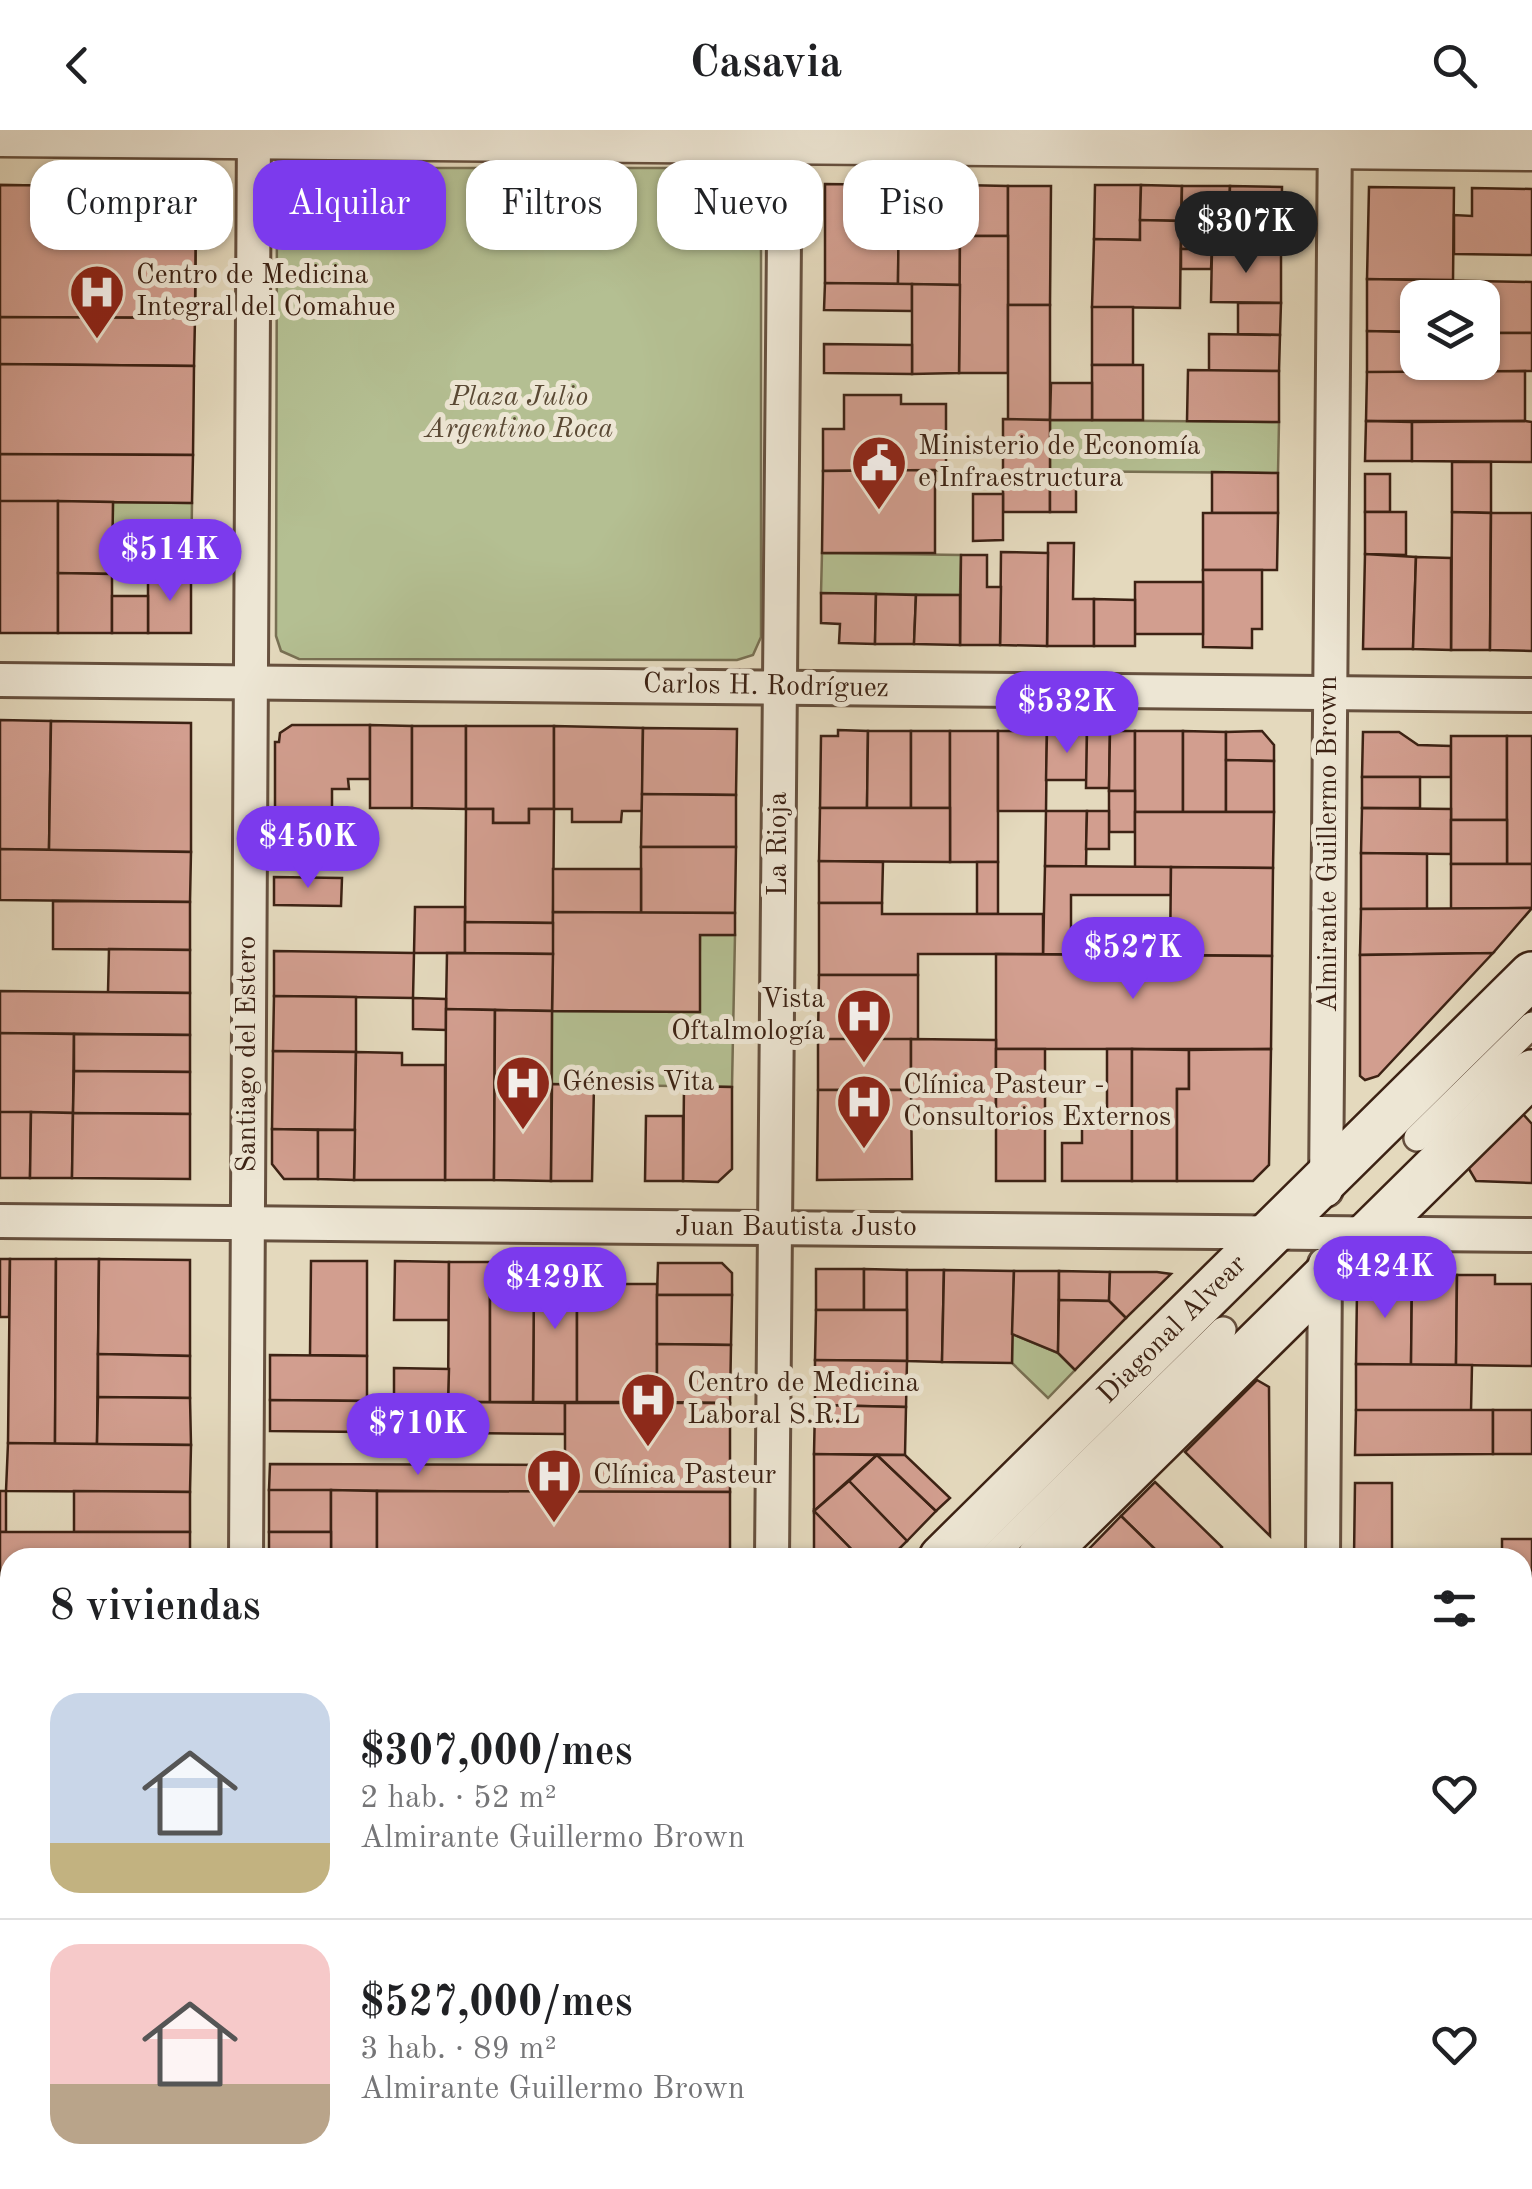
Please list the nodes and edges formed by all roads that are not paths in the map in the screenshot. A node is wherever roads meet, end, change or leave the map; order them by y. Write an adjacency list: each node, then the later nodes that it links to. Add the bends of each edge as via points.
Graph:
1 (254, 134): 2 (street); 3 (street); 7 (street, Santiago del Estero)
2 (0, 136)
3 (785, 137): 4 (street); 8 (street, La Rioja)
4 (1335, 139): 5 (street); 9 (street, Almirante Guillermo Brown)
5 (1532, 150)
6 (0, 680): 7 (street, Carlos H. Rodríguez)
7 (250, 682): 8 (street, Carlos H. Rodríguez); 17 (street, Santiago del Estero)
8 (780, 688): 9 (street, Carlos H. Rodríguez); 18 (street, La Rioja)
9 (1330, 693): 10 (street, Carlos H. Rodríguez); 15 (street, Almirante Guillermo Brown)
10 (1532, 695)
11 (1532, 976): 14 (main road, Diagonal Alvear)
12 (1532, 1025): 14 (street)
13 (1532, 1073): 14 (main road, Diagonal Alvear)
14 (1417, 1138): 15 (main road, Diagonal Alvear); 21 (main road, Diagonal Alvear)
15 (1326, 1178): 19 (main road, Diagonal Alvear); 21 (street, Almirante Guillermo Brown)
16 (0, 1221): 17 (street, Juan Bautista Justo)
17 (248, 1224): 18 (street, Juan Bautista Justo); 23 (street, Santiago del Estero)
18 (775, 1228): 19 (street, Juan Bautista Justo); 24 (street, La Rioja)
19 (1271, 1233): 21 (street, Juan Bautista Justo); 22 (main road, Diagonal Alvear)
20 (1532, 1235): 21 (street, Juan Bautista Justo)
21 (1340, 1248): 22 (main road, Diagonal Alvear); 28 (street, Almirante Guillermo Brown)
22 (1223, 1329): 25 (main road, Diagonal Alvear); 26 (street); 27 (main road, Diagonal Alvear)
23 (246, 1548)
24 (772, 1548)
25 (954, 1548)
26 (1001, 1548)
27 (1048, 1548)
28 (1324, 1548)

